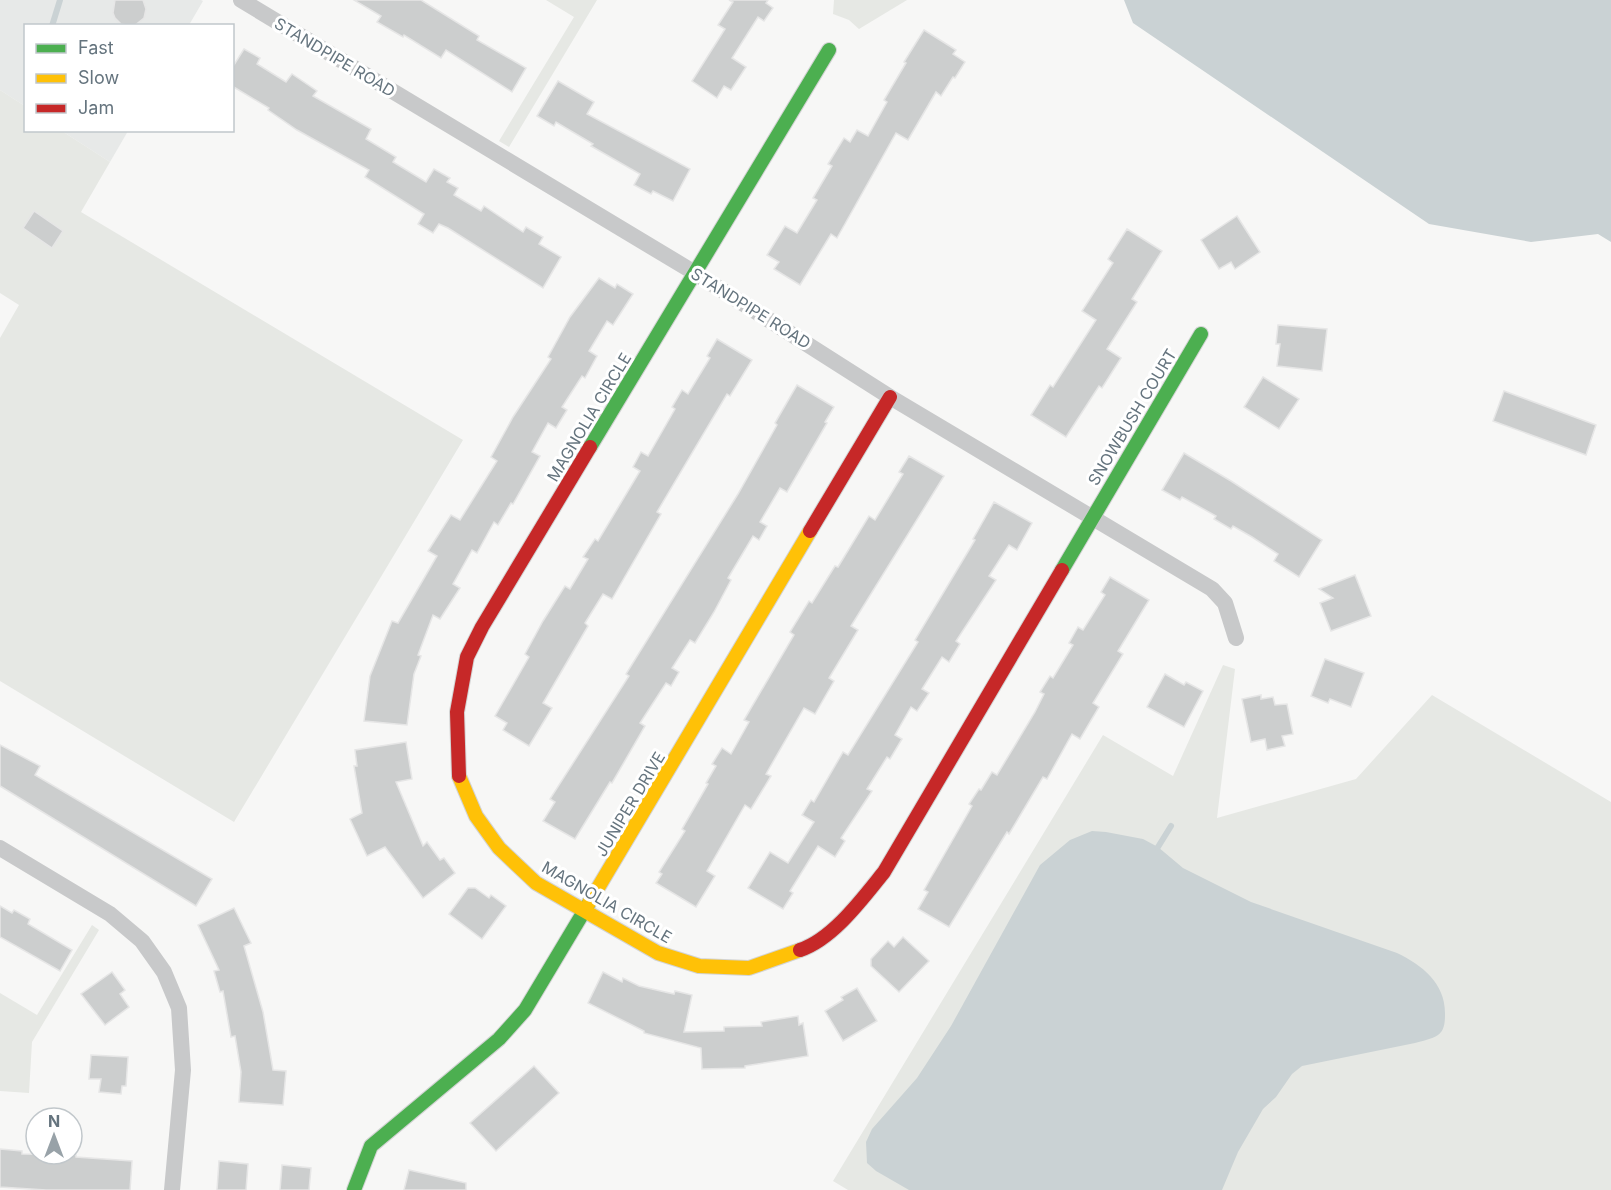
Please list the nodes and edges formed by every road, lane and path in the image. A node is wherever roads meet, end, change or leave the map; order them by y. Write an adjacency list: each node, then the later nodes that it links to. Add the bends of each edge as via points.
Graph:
1 (241, 0): 3 (street, STANDPIPE ROAD)
2 (829, 50): 3 (street, MAGNOLIA CIRCLE)
3 (695, 273): 5 (street, STANDPIPE ROAD); 9 (street, MAGNOLIA CIRCLE, via 482,627 467,657 457,712 458,773 476,816 499,848 536,883)
4 (1201, 334): 6 (street, SNOWBUSH COURT)
5 (890, 397): 6 (street, STANDPIPE ROAD); 9 (street, JUNIPER DRIVE)
6 (1092, 518): 7 (street, STANDPIPE ROAD, via 1212,589 1225,603); 9 (street, MAGNOLIA CIRCLE, via 884,872 848,916 810,947 749,968 699,966 658,952)
7 (1236, 638)
8 (0, 848): 10 (street, via 111,914 142,940 164,972 179,1008 183,1071)
9 (585, 911): 11 (street, JUNIPER DRIVE, via 525,1010 499,1039 371,1146)
10 (172, 1190)
11 (354, 1190)

